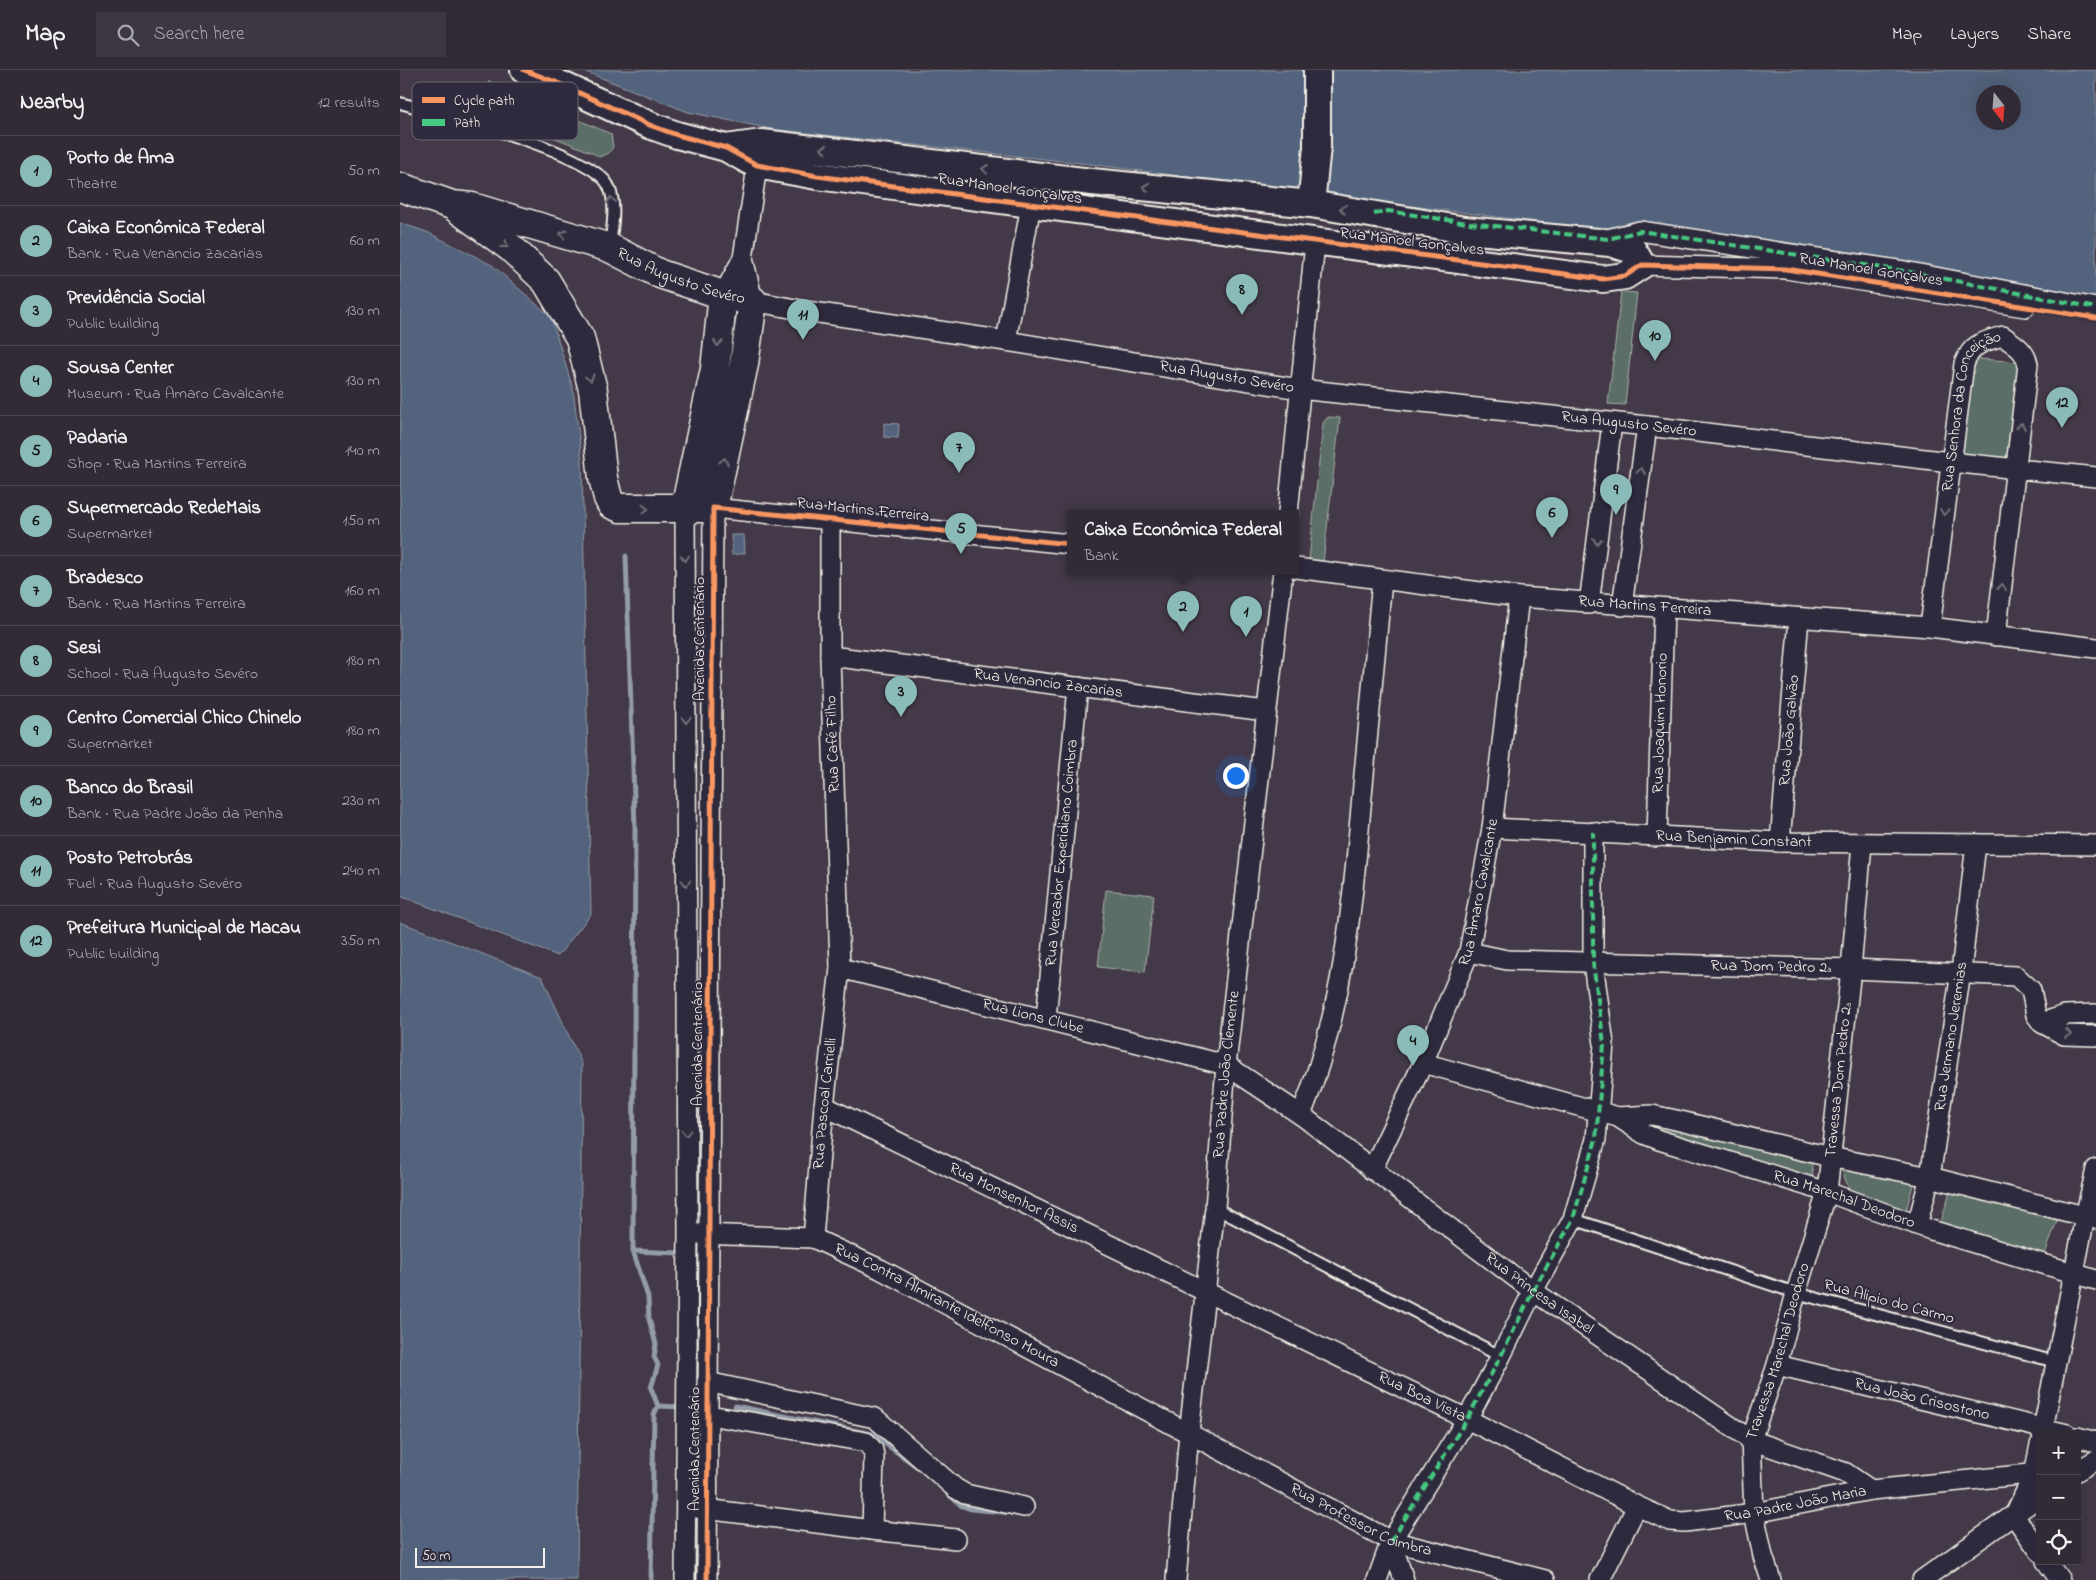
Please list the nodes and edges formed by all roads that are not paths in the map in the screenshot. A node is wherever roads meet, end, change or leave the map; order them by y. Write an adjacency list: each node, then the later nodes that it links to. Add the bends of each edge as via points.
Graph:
1 (524, 70): 3 (street, Rua Manoel Gonçalves)
2 (1317, 70): 13 (street, via 1317,147)
3 (555, 82)
4 (578, 92): 8 (street, Rua Manoel Gonçalves, via 677,135)
5 (400, 102): 6 (lane, one-way to 5)
6 (412, 106)
7 (522, 140): 19 (lane, one-way to 7, via 613,204 610,187 603,177 560,153)
8 (759, 154): 9 (street, Rua Manoel Gonçalves, one-way to 8); 12 (street, Rua Manoel Gonçalves, via 817,176); 20 (street, Avenida Centenário)
9 (952, 165): 11 (street, Rua Manoel Gonçalves, one-way to 9); 12 (street)
10 (400, 187): 14 (main road)
11 (1182, 191): 13 (street, Rua Manoel Gonçalves); 17 (street)
12 (944, 193): 15 (street, Rua Manoel Gonçalves)
13 (1311, 199): 16 (street, Rua Manoel Gonçalves, one-way to 13)
14 (452, 205): 19 (main road, Rua Augusto Sevéro, one-way to 14, via 472,207); 36 (main road, Rua Martins Ferreira, one-way to 36, via 510,248 546,281 580,338 593,390 603,478 611,504 620,508)
15 (1031, 205): 17 (street, Rua Manoel Gonçalves); 28 (street)
16 (1374, 214): 21 (street, Rua Manoel Gonçalves, via 1465,230 1610,243 1633,250); 25 (street, via 1388,211 1608,239 1640,231 1904,271)
17 (1173, 224): 18 (street, Rua Manoel Gonçalves)
18 (1315, 242): 21 (street, Rua Manoel Gonçalves, via 1602,280 1625,276); 29 (street)
19 (610, 248): 22 (main road, Rua Augusto Sevéro, via 660,274)
20 (743, 258): 22 (street, Avenida Centenário); 23 (street, Avenida Centenário)
21 (1642, 265): 24 (street, Rua Manoel Gonçalves, via 1786,269)
22 (723, 295): 23 (main road, Rua Augusto Sevéro); 36 (main road, Avenida Centenário, one-way to 36, via 715,369)
23 (753, 301): 28 (street, Rua Augusto Sevéro); 35 (main road, Avenida Centenário, one-way to 23, via 744,364)
24 (2008, 305): 26 (street, Rua Manoel Gonçalves); 27 (street)
25 (2096, 308)
26 (2096, 318)
27 (2004, 336): 32 (street, Rua Senhora da Conceição, via 1977,345 1969,352 1964,364); 33 (street, Rua Senhora da Conceição, one-way to 27, via 2028,364 2021,348)
28 (1006, 341): 29 (street, Rua Augusto Sevéro)
29 (1299, 389): 30 (street, Rua Augusto Sevéro); 37 (street)
30 (1612, 423): 31 (street, Rua Augusto Sevéro); 44 (street, one-way to 44)
31 (1647, 426): 32 (street, Rua Augusto Sevéro); 45 (street, one-way to 31)
32 (1950, 462): 33 (street, Rua Augusto Sevéro); 48 (street, Rua Senhora da Conceição, one-way to 48)
33 (2017, 469): 34 (street, Rua Augusto Sevéro); 49 (street, Rua Senhora da Conceição, one-way to 33)
34 (2096, 477)
35 (713, 508): 36 (main road, Rua Martins Ferreira); 38 (street, Rua Martins Ferreira); 54 (street, Avenida Centenário)
36 (685, 509): 55 (street, Avenida Centenário, one-way to 55)
37 (1288, 510)
38 (830, 520): 39 (street, Rua Martins Ferreira); 51 (street, Rua Café Filho)
39 (1067, 544)
40 (1299, 568): 42 (street, Rua Martins Ferreira)
41 (1283, 575): 53 (street, Rua Padre João Clemente)
42 (1382, 580): 43 (street, Rua Martins Ferreira); 76 (street, via 1345,955 1324,1054)
43 (1519, 598): 44 (street, Rua Martins Ferreira); 56 (street, Rua Amaro Cavalcante)
44 (1589, 604): 45 (street, Rua Martins Ferreira)
45 (1622, 606): 46 (street, Rua Martins Ferreira)
46 (1664, 609): 47 (street, Rua Martins Ferreira); 58 (street, Rua Joaquim Honorio)
47 (1799, 618): 48 (street, Rua Martins Ferreira); 59 (street, Rua João Galvão)
48 (1930, 627): 49 (street, Rua Martins Ferreira)
49 (1996, 636): 50 (street, Rua Martins Ferreira)
50 (2096, 648)
51 (830, 656): 52 (street, Rua Venancio Zacarias); 65 (street, Rua Café Filho)
52 (1078, 687): 53 (street, Rua Venancio Zacarias); 69 (street, Rua Vereador Experidiano Coimbra)
53 (1266, 711): 73 (street, Rua Padre João Clemente)
54 (712, 807): 55 (street); 88 (street, Avenida Centenário)
55 (686, 809): 87 (street, Avenida Centenário, one-way to 87)
56 (1492, 828): 57 (street, Rua Benjamin Constant); 63 (street, Rua Amaro Cavalcante)
57 (1593, 832): 58 (street, Rua Benjamin Constant); 64 (street)
58 (1658, 837): 59 (street, Rua Benjamin Constant)
59 (1780, 842): 60 (street, Rua Benjamin Constant)
60 (1862, 844): 61 (street, Rua Benjamin Constant); 66 (street, Travessa Dom Pedro 2ª)
61 (1976, 844): 62 (street, Rua Benjamin Constant); 67 (street, Rua Jermano Jeremias)
62 (2096, 845)
63 (1469, 952): 64 (street, Rua Dom Pedro 2ª, via 1507,960); 72 (street, Rua Amaro Cavalcante)
64 (1592, 963): 66 (street, Rua Dom Pedro 2ª); 75 (street, via 1604,1044)
65 (840, 968): 69 (street, Rua Lions Clube); 74 (street, Rua Pascoal Carrielli)
66 (1851, 969): 67 (street, Rua Dom Pedro 2ª); 78 (street, Travessa Dom Pedro 2ª)
67 (1961, 972): 70 (street, Rua Dom Pedro 2ª, via 2016,976 2031,990 2036,1015); 81 (street, Rua Jermano Jeremias)
68 (2096, 1014): 70 (street, via 2065,1015)
69 (1046, 1018): 73 (street, Rua Lions Clube)
70 (2042, 1023): 71 (street, one-way to 71, via 2064,1036)
71 (2096, 1036)
72 (1423, 1063): 75 (street, Rua Marechal Deodoro); 80 (street, Rua Amaro Cavalcante)
73 (1226, 1064): 76 (street, Rua Princesa Isabel); 83 (street, Rua Padre João Clemente)
74 (824, 1106): 89 (street, Rua Pascoal Carrielli); 92 (street, Rua Monsenhor Assis)
75 (1599, 1112): 77 (street, Rua Marechal Deodoro); 85 (street, via 1596,1139)
76 (1301, 1115): 80 (street, Rua Princesa Isabel)
77 (1618, 1117): 78 (street, Rua Marechal Deodoro, via 1652,1115); 82 (street, Rua Marechal Deodoro, via 1659,1140)
78 (1830, 1157): 81 (street, Rua Marechal Deodoro); 82 (street, Travessa Dom Pedro 2ª)
79 (2096, 1169): 84 (street)
80 (1372, 1170): 93 (street, Rua Princesa Isabel)
81 (1930, 1177): 84 (street, Rua Marechal Deodoro); 86 (street, Rua Jermano Jeremias)
82 (1827, 1192): 86 (street, Rua Marechal Deodoro); 94 (street, Travessa Marechal Deodoro)
83 (1215, 1208): 92 (street, Rua Padre João Clemente); 95 (lane)
84 (2090, 1218): 90 (street)
85 (1573, 1219): 93 (street); 94 (lane, Rua Alipio do Carmo)
86 (1917, 1225): 90 (street, Rua Marechal Deodoro)
87 (688, 1234): 88 (street, Rua Contra Almirante Idelfonso Moura); 112 (street, Avenida Centenário)
88 (710, 1234): 89 (street, Rua Contra Almirante Idelfonso Moura); 98 (street, Avenida Centenário)
89 (813, 1238): 102 (street, Rua Contra Almirante Idelfonso Moura, via 880,1269)
90 (2074, 1272): 91 (street, Rua Marechal Deodoro); 96 (street)
91 (2096, 1280)
92 (1205, 1291): 100 (street, Rua Boa Vista); 102 (street, Rua Padre João Clemente)
93 (1533, 1291): 95 (street); 105 (street, Rua Princesa Isabel)
94 (1796, 1293): 96 (lane, Rua Alipio do Carmo); 97 (street, Travessa Marechal Deodoro)
95 (1502, 1357): 100 (street)
96 (2056, 1362): 101 (street)
97 (1777, 1365): 103 (street, Rua João Crisostono); 105 (street, Travessa Marechal Deodoro)
98 (707, 1382): 99 (street, Avenida Centenário); 113 (street, via 875,1418 965,1494)
99 (709, 1415): 114 (street, Avenida Centenário); 117 (street, via 866,1442 874,1456)
100 (1467, 1419): 111 (street, Rua Boa Vista); 119 (street)
101 (2043, 1430)
102 (1189, 1433): 119 (street, Rua Professor Coimbra); 124 (street, Rua Padre João Clemente)
103 (2036, 1433)
104 (2081, 1438): 106 (street)
105 (1751, 1440): 109 (street, Rua Princesa Isabel, via 1846,1473); 115 (street, Travessa Marechal Deodoro)
106 (2096, 1442)
107 (2036, 1473): 109 (street, Rua Padre João Maria)
108 (2036, 1475): 116 (street)
109 (1871, 1490): 115 (street, Rua Padre João Maria)
110 (2036, 1499): 116 (street)
111 (1637, 1506): 115 (street, Rua Padre João Maria, via 1670,1521 1685,1522); 128 (street)
112 (686, 1507): 114 (street); 122 (street, Avenida Centenário)
113 (1024, 1507)
114 (708, 1509): 117 (street); 123 (street, Avenida Centenário)
115 (1754, 1513): 129 (street, Travessa Marechal Deodoro)
116 (2014, 1516): 120 (street); 130 (street)
117 (872, 1530): 118 (street)
118 (956, 1539)
119 (1391, 1541): 125 (street); 126 (street); 127 (street, Rua Professor Coimbra)
120 (2036, 1546)
121 (2049, 1565): 131 (street)
122 (685, 1580)
123 (707, 1580)
124 (1176, 1580)
125 (1376, 1580)
126 (1404, 1580)
127 (1544, 1580)
128 (1600, 1580)
129 (1771, 1580)
130 (1922, 1580)
131 (2060, 1580)

